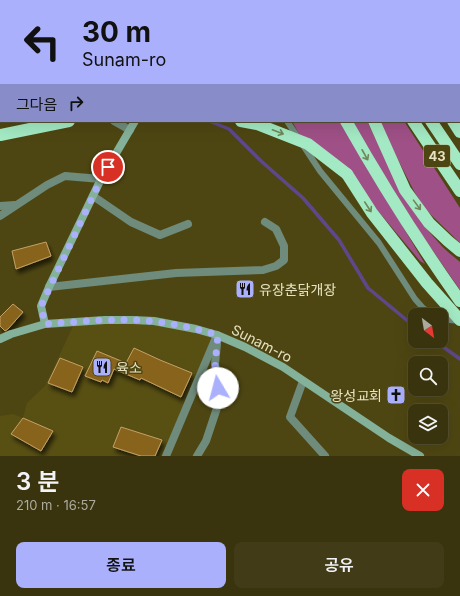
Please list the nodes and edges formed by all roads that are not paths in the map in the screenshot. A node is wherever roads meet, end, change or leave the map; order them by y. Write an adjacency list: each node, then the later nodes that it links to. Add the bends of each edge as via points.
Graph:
1 (64, 122): 13 (highway)
2 (116, 122): 11 (street)
3 (134, 122): 11 (street)
4 (247, 122): 28 (highway, one-way to 28, bridge, via 308,144 347,174 372,213)
5 (288, 122): 26 (lane, via 320,172 379,243)
6 (347, 122): 25 (highway, one-way to 25, via 440,274)
7 (374, 122): 23 (highway, one-way to 23, via 405,190 430,223)
8 (414, 122): 16 (highway, 43)
9 (432, 122): 14 (highway, 43)
10 (454, 122): 12 (highway)
11 (130, 130): 15 (street)
12 (460, 132)
13 (0, 135)
14 (460, 164)
15 (101, 179): 17 (street); 19 (street, via 65,176)
16 (460, 191)
17 (93, 196): 22 (street, via 131,222 160,236); 24 (street)
18 (0, 206): 19 (street)
19 (16, 206): 20 (street)
20 (0, 216)
21 (265, 222): 24 (street, via 276,228 284,246 284,260 263,270 176,273)
22 (188, 224)
23 (460, 251)
24 (49, 287): 29 (street, via 41,306)
25 (460, 301)
26 (423, 308)
27 (448, 319): 28 (lane)
28 (460, 321)
29 (45, 324): 30 (street, Sunam-ro, via 105,320 154,321 196,328); 31 (street, Sunam-ro)
30 (218, 335): 32 (street, Sunam-ro, via 265,357); 33 (street); 34 (street, via 215,364 220,399 206,441)
31 (0, 338)
32 (303, 381): 35 (street, via 290,417); 36 (street, Sunam-ro)
33 (166, 456)
34 (197, 456)
35 (325, 456)
36 (420, 456)

